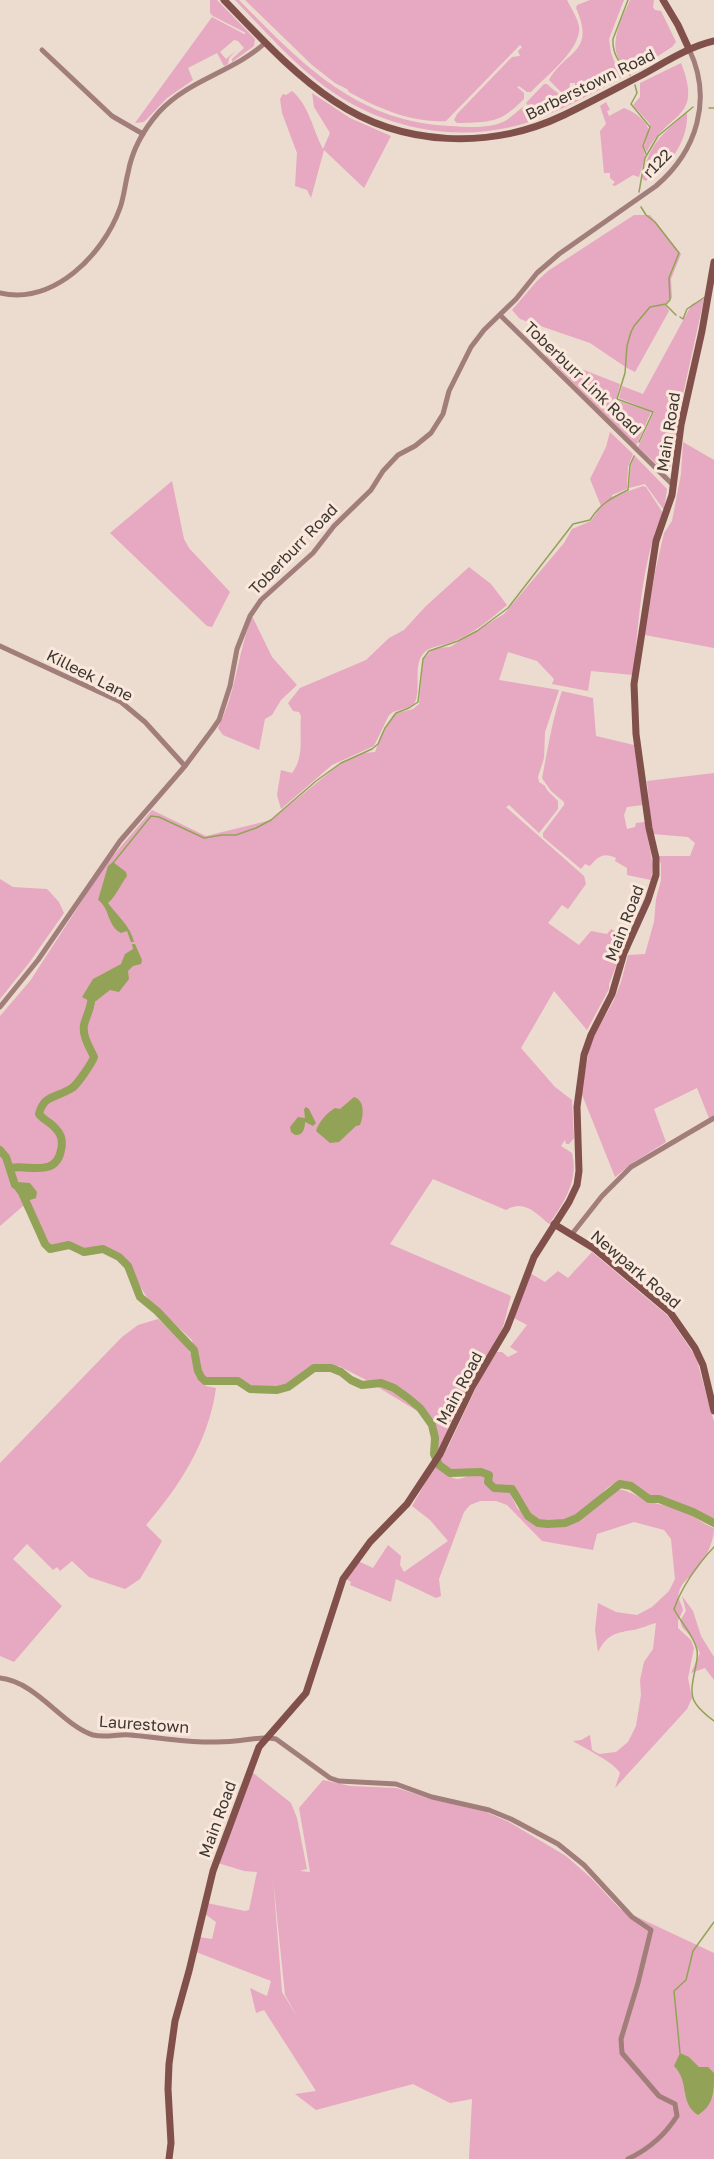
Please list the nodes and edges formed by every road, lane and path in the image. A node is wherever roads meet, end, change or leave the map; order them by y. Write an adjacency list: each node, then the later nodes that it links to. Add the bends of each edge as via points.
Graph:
1 (224, 0): 4 (main road, Barberstown Road)
2 (663, 0): 6 (main road)
3 (714, 41): 6 (main road, Barberstown Road)
4 (265, 43): 6 (main road, Barberstown Road, via 321,92 351,112 406,133 453,139 490,138 542,124); 7 (street, via 247,58 178,95)
5 (42, 50): 7 (street, via 112,116)
6 (689, 50): 8 (street, r122, via 698,72 701,110 690,146 656,186)
7 (143, 134): 10 (street, via 128,170 120,208 92,255 68,278 44,290 17,296)
8 (559, 254): 11 (street, Toberburr Road)
9 (714, 262): 12 (main road, Main Road, via 681,425)
10 (0, 293)
11 (500, 315): 12 (street, Toberburr Link Road); 14 (street, Toberburr Road, via 471,346 431,433 398,455 313,553 255,607 237,649 219,720)
12 (674, 484): 17 (main road, Main Road, via 656,541 633,697 656,875 612,994 584,1055 577,1107 579,1176 569,1202)
13 (0, 646): 14 (street, Killeek Lane, via 121,702)
14 (185, 766): 15 (street, Toberburr Road, via 120,841 38,960)
15 (0, 1007)
16 (714, 1119): 18 (street, via 631,1167)
17 (554, 1224): 18 (main road, Newpark Road); 21 (main road, Main Road, via 534,1257 507,1328 440,1454 407,1504 348,1570 338,1590 306,1693)
18 (572, 1234): 19 (main road, Newpark Road, via 602,1254 676,1320 703,1365)
19 (714, 1411)
20 (0, 1678): 21 (street, Laurestown, via 46,1700 71,1722 93,1734 202,1742)
21 (266, 1737): 22 (main road, Main Road, via 213,1871 175,2021 169,2064); 23 (street, via 276,1739 330,1778 396,1784 489,1810 535,1831 584,1865 632,1917 651,1930 621,2038 622,2053 659,2096 675,2104 677,2116 668,2131 642,2153)
22 (169, 2159)
23 (628, 2159)

